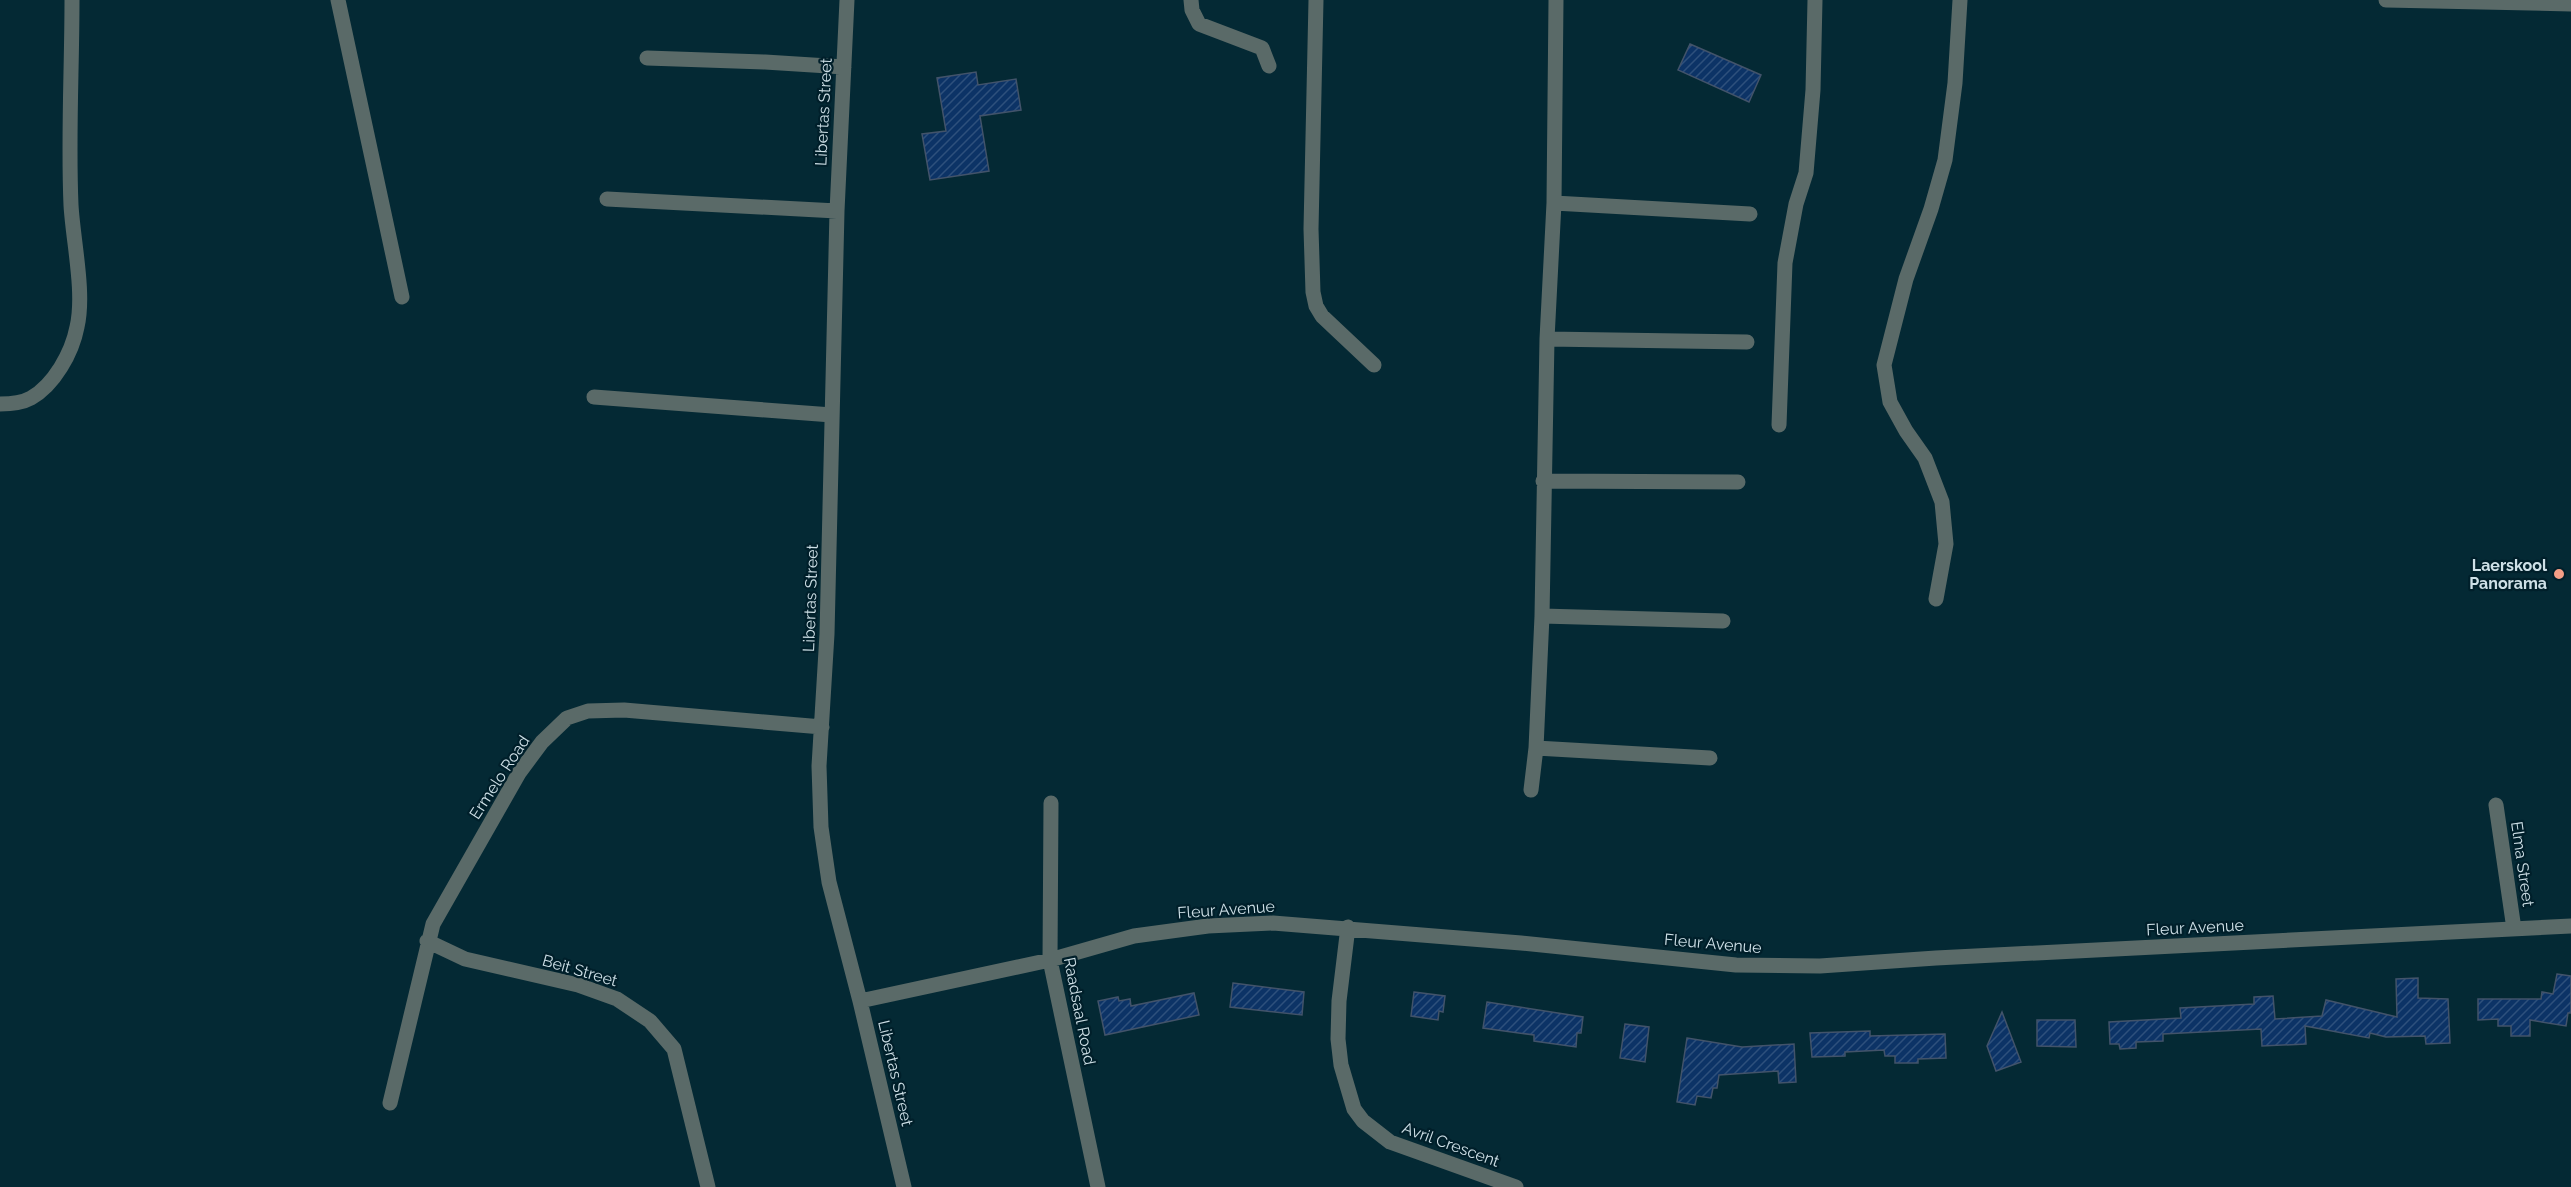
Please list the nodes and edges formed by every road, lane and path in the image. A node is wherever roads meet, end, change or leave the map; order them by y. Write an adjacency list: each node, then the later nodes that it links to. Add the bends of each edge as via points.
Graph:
1 (72, 0): 23 (street, via 71,203 80,306 77,328 68,355 52,380 32,398)
2 (338, 0): 18 (street)
3 (847, 0): 13 (street, Libertas Street)
4 (1191, 0): 12 (street, via 1198,24 1262,48)
5 (1316, 0): 21 (street, via 1313,292 1322,316)
6 (1556, 0): 15 (street)
7 (1815, 0): 25 (street, via 1806,173 1785,263)
8 (1960, 0): 28 (street, via 1945,160 1906,279 1884,364 1890,402 1925,458 1942,502 1946,544)
9 (2386, 0): 10 (street)
10 (2571, 4)
11 (647, 58): 13 (street)
12 (1269, 66)
13 (844, 68): 16 (street, Libertas Street)
14 (607, 199): 16 (street)
15 (1554, 203): 17 (street); 19 (street)
16 (837, 211): 24 (street, Libertas Street)
17 (1750, 214)
18 (402, 297)
19 (1547, 339): 20 (street); 26 (street)
20 (1747, 342)
21 (1374, 364)
22 (594, 397): 24 (street)
23 (0, 404)
24 (832, 415): 31 (street, Libertas Street, via 828,634)
25 (1779, 425)
26 (1543, 481): 27 (street); 29 (street)
27 (1738, 482)
28 (1935, 599)
29 (1542, 616): 30 (street); 32 (street)
30 (1723, 621)
31 (822, 727): 40 (street, Ermelo Road, via 624,710 588,711 567,718 542,742 519,773 440,910); 42 (street, Libertas Street, via 821,827 829,882)
32 (1536, 748): 33 (street); 34 (street)
33 (1710, 758)
34 (1532, 790)
35 (1051, 803): 41 (street, Raadsaal Road)
36 (2496, 805): 39 (street, Elma Street)
37 (2571, 926): 39 (street, Fleur Avenue)
38 (1348, 927): 39 (street, Fleur Avenue, via 1736,965 1820,966); 41 (street, Fleur Avenue, via 1273,923 1208,926 1134,936); 47 (street, Avril Crescent, via 1338,1039 1354,1109 1390,1142)
39 (2514, 929)
40 (427, 941): 43 (street, Ermelo Road); 44 (street, Beit Street, via 465,959 578,985 617,999 650,1021 674,1049)
41 (1050, 960): 42 (street, Fleur Avenue); 46 (street, Raadsaal Road)
42 (860, 1001): 45 (street, Libertas Street)
43 (390, 1103)
44 (708, 1187)
45 (904, 1187)
46 (1098, 1187)
47 (1516, 1187)

